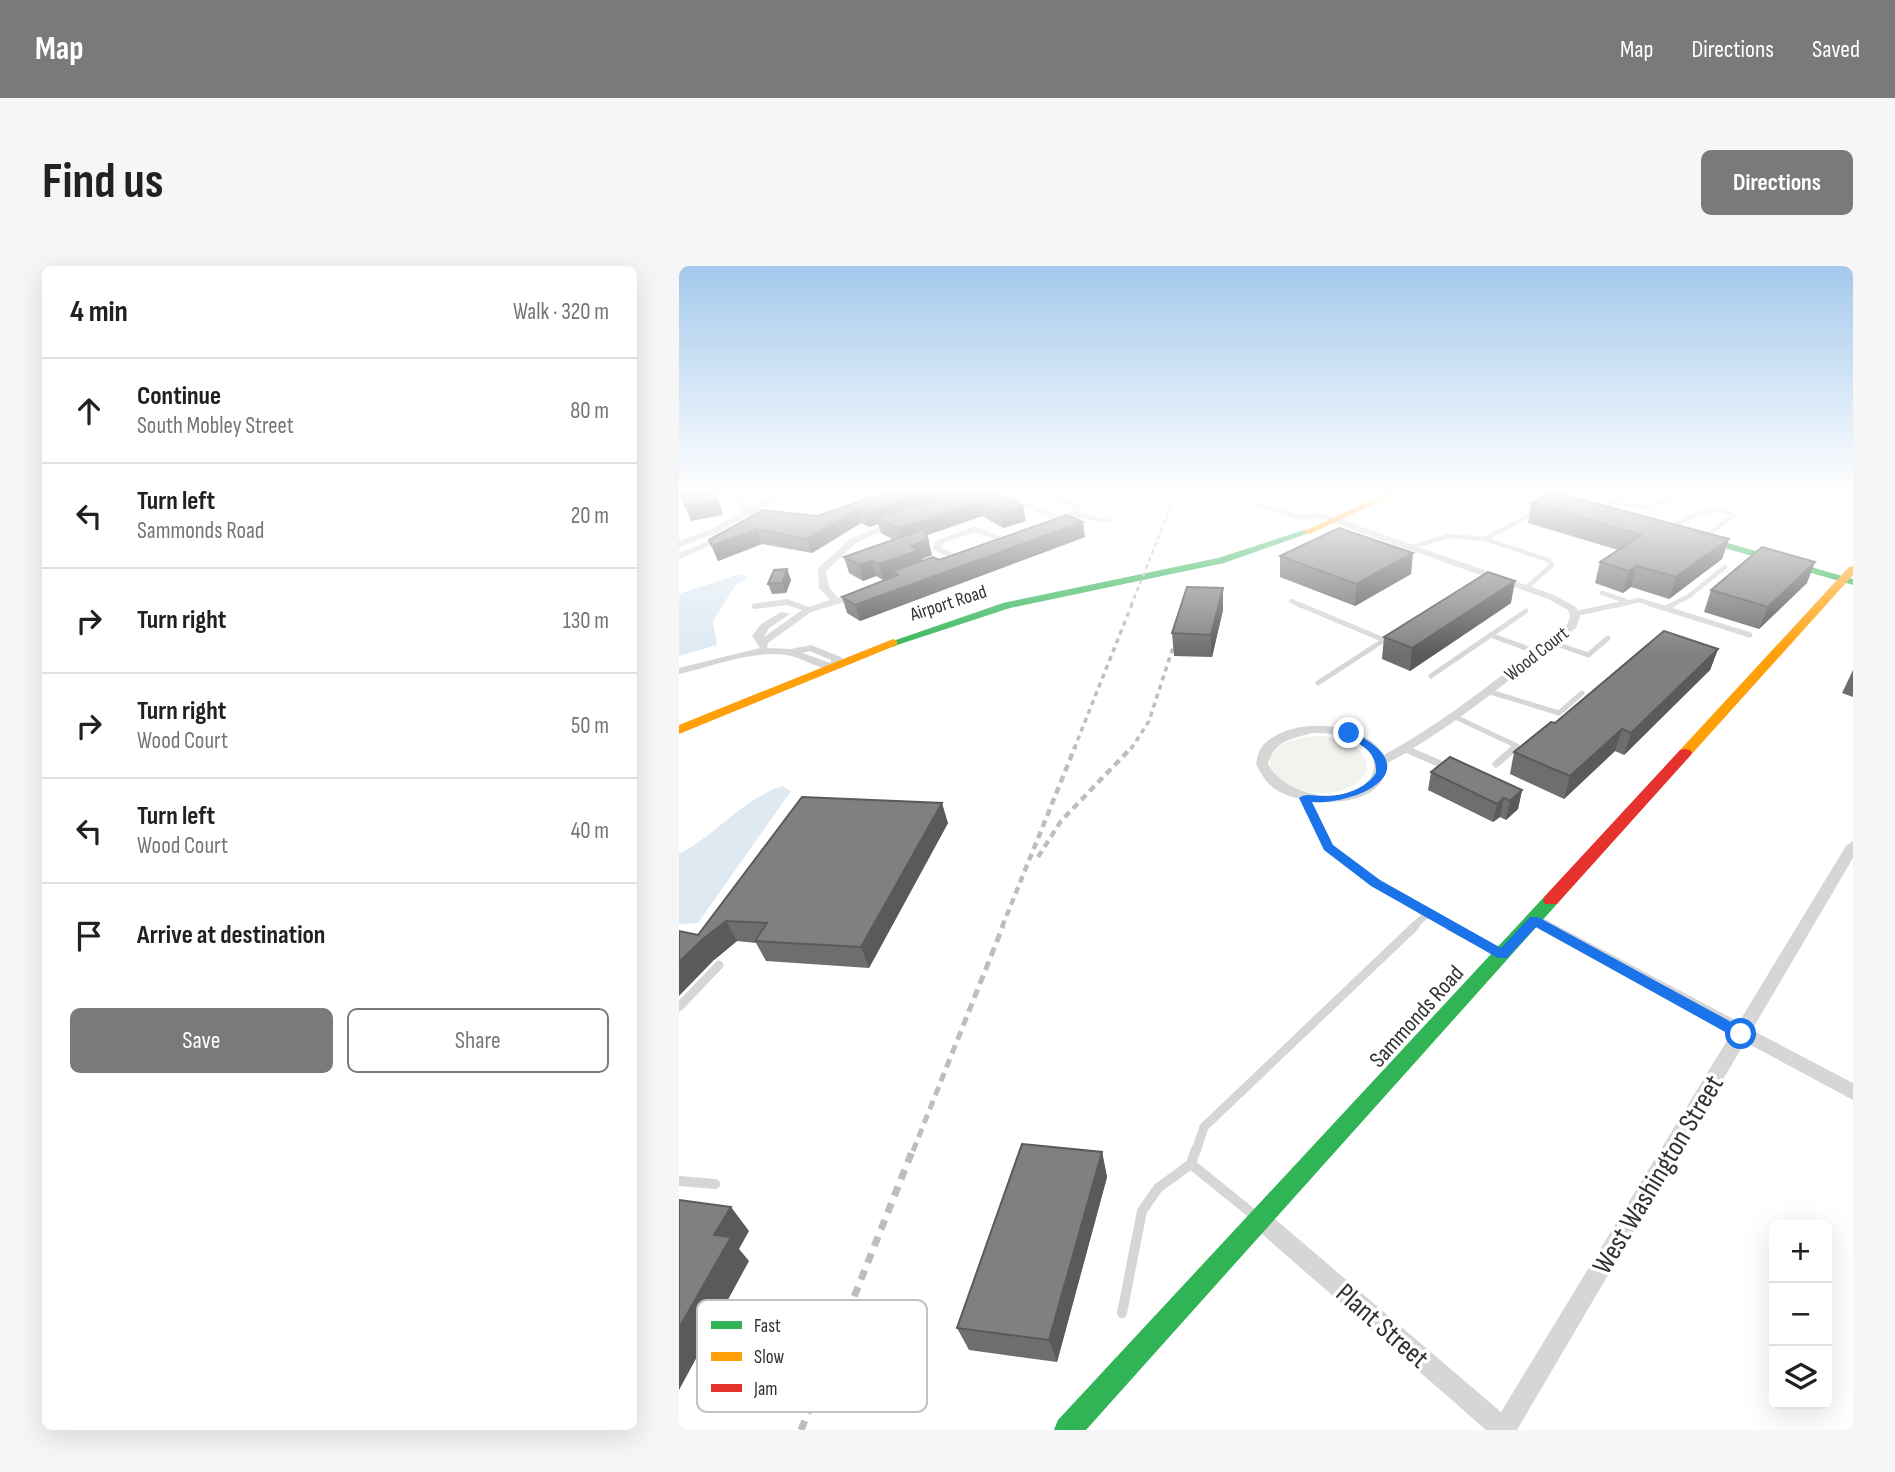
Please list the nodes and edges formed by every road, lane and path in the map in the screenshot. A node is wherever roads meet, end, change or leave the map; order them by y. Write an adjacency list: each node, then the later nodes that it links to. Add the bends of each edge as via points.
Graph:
1 (706, 545): 11 (street)
2 (848, 545): 19 (street, via 821,570)
3 (938, 545): 12 (street)
4 (1271, 545): 35 (street, Airport Road, via 1219,561 1010,604)
5 (1407, 545): 9 (street, Wood Court)
6 (1416, 545): 9 (lane)
7 (1504, 545): 16 (lane, via 1552,565)
8 (1727, 545): 15 (street)
9 (1412, 547): 16 (street, Wood Court, via 1483,577)
10 (969, 553): 12 (street)
11 (679, 556)
12 (955, 558): 13 (street)
13 (944, 562)
14 (1725, 567): 23 (lane)
15 (1850, 577): 50 (street, Sammonds Road)
16 (1526, 588): 26 (street, Wood Court, via 1564,602)
17 (872, 590): 19 (street)
18 (1602, 593): 21 (lane)
19 (835, 601): 24 (street)
20 (1291, 601): 31 (lane)
21 (1626, 601): 23 (lane); 26 (lane, via 1602,612)
22 (755, 606): 24 (street, via 787,603)
23 (1666, 608): 29 (lane)
24 (803, 609): 32 (street, via 794,626); 32 (street, via 781,613 757,626 753,632)
25 (1526, 611): 28 (lane)
26 (1574, 614): 33 (street, Wood Court, via 1572,626)
27 (1394, 633): 31 (lane)
28 (1490, 635): 34 (lane); 37 (lane)
29 (1750, 635)
30 (1608, 638): 33 (lane, via 1588,655)
31 (1384, 640): 38 (lane)
32 (764, 642): 35 (street, via 791,652 811,648 837,659); 36 (street)
33 (1551, 642): 34 (street, Wood Court)
34 (1537, 652): 39 (street, Wood Court)
35 (835, 667): 42 (street, Airport Road)
36 (679, 671)
37 (1431, 676)
38 (1318, 683)
39 (1487, 691): 40 (lane, via 1559,713); 41 (street, Wood Court)
40 (1583, 693)
41 (1453, 716): 43 (street, Wood Court); 45 (lane, via 1517,746)
42 (679, 730)
43 (1406, 749): 44 (street, Wood Court); 46 (lane)
44 (1382, 761): 47 (street, via 1381,773 1361,792 1335,799); 47 (street, via 1376,750 1349,733 1311,729 1277,739 1266,748 1263,772 1271,783)
45 (1496, 764)
46 (1460, 773)
47 (1305, 798): 49 (lane, via 1328,847)
48 (1853, 846): 54 (street, West Washington Street)
49 (1427, 914): 51 (lane); 56 (lane, via 1204,1127)
50 (1534, 920): 51 (street, Sammonds Road); 54 (street)
51 (1503, 954): 59 (street, Sammonds Road)
52 (719, 965): 53 (lane)
53 (679, 1006)
54 (1741, 1034): 55 (street); 62 (street, West Washington Street)
55 (1853, 1092)
56 (1191, 1164): 59 (lane); 60 (lane, via 1158,1188 1142,1211)
57 (679, 1181): 58 (lane)
58 (715, 1184)
59 (1261, 1220): 61 (street, Sammonds Road); 62 (street, Plant Street)
60 (1122, 1313)
61 (1068, 1430)
62 (1504, 1430)

